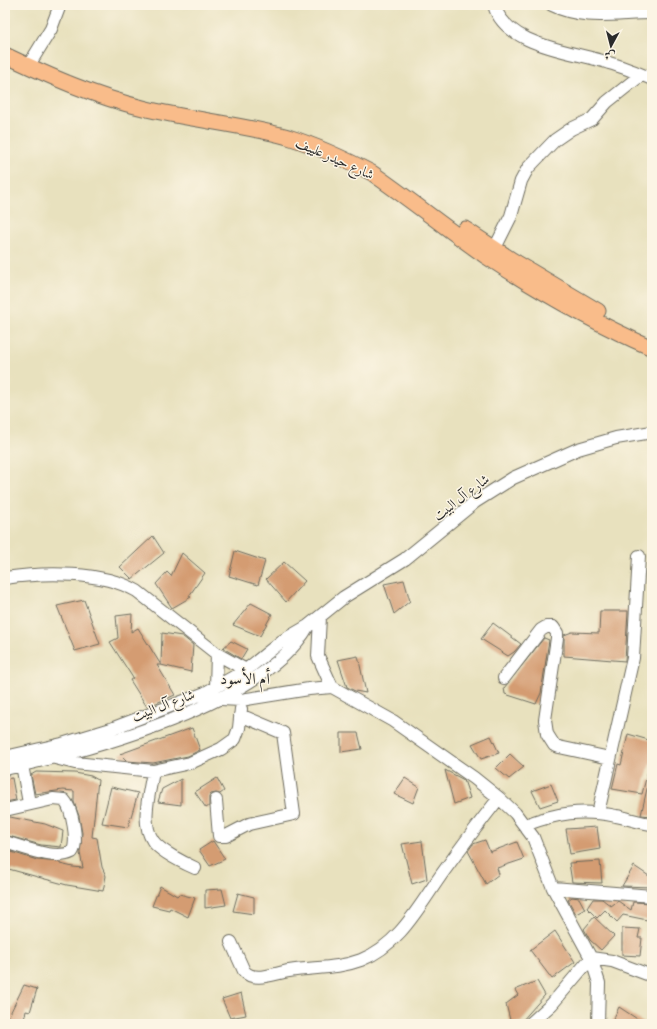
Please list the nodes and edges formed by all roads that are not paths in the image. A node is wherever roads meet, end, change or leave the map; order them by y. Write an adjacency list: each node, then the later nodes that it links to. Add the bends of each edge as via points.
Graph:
1 (60, 5): 7 (street, via 51,29)
2 (494, 5): 8 (street, via 501,20 524,37 558,50 610,63)
3 (552, 5): 4 (street, via 572,14 585,16)
4 (652, 13)
5 (5, 47): 7 (main road, شارع حيدر علييف)
6 (5, 55): 11 (main road, شارع حيدر علييف, via 122,103 288,137 355,164 377,177 487,257 533,286)
7 (32, 60): 9 (main road, شارع حيدر علييف, via 139,98 279,124 323,139 384,172)
8 (646, 77): 9 (street, via 607,102 592,119 554,140 528,168 521,181 511,216)
9 (495, 248): 10 (main road, شارع حيدر علييف)
10 (652, 340)
11 (652, 348)
12 (652, 432): 15 (street, شارع آل البيت, via 616,438 578,449 513,478 475,502 405,559 344,597)
13 (639, 556): 28 (street, via 633,658)
14 (5, 578): 17 (street, via 71,575 128,586)
15 (320, 617): 16 (street, شارع آل البيت); 20 (street, via 318,656)
16 (308, 626): 18 (street, شارع آل البيت, via 289,635); 22 (street, شارع آل البيت, via 298,642 281,660)
17 (217, 654): 18 (street); 21 (street)
18 (246, 670): 21 (street, شارع آل البيت)
19 (504, 678): 28 (street, via 541,630 546,627 553,628 557,632 557,638 545,720 547,734 554,745 559,747)
20 (332, 687): 23 (street); 32 (street, via 393,721)
21 (216, 688): 24 (street, شارع آل البيت)
22 (221, 699): 23 (street); 24 (street, شارع آل البيت)
23 (241, 700): 25 (street)
24 (192, 705): 26 (street, شارع آل البيت, via 62,744); 27 (street, شارع آل البيت, via 152,726)
25 (240, 715): 31 (street, via 238,733 230,744 190,763); 33 (street, via 283,733 294,814 249,824 226,836 219,836)
26 (5, 757)
27 (53, 757): 29 (street, شارع آل البيت); 31 (street, via 75,763)
28 (610, 758): 36 (street)
29 (22, 765): 30 (street, شارع آل البيت); 34 (street)
30 (5, 768)
31 (153, 771): 40 (street, via 147,820 151,836 158,846)
32 (499, 798): 38 (street); 43 (street, via 457,852 407,924 392,941 377,952 343,966 253,978 247,976)
33 (216, 800)
34 (29, 803): 35 (street); 39 (street, via 64,800 70,812 74,850 69,854 45,854)
35 (5, 810)
36 (598, 813): 37 (street); 38 (street, via 559,814)
37 (652, 824)
38 (525, 825): 41 (street, via 533,837)
39 (5, 842)
40 (195, 868)
41 (553, 888): 42 (street); 44 (street)
42 (652, 896)
43 (231, 942)
44 (591, 958): 45 (street, via 612,960); 46 (street, via 552,1004); 47 (street, via 600,984)
45 (652, 976)
46 (530, 1024)
47 (598, 1024)

